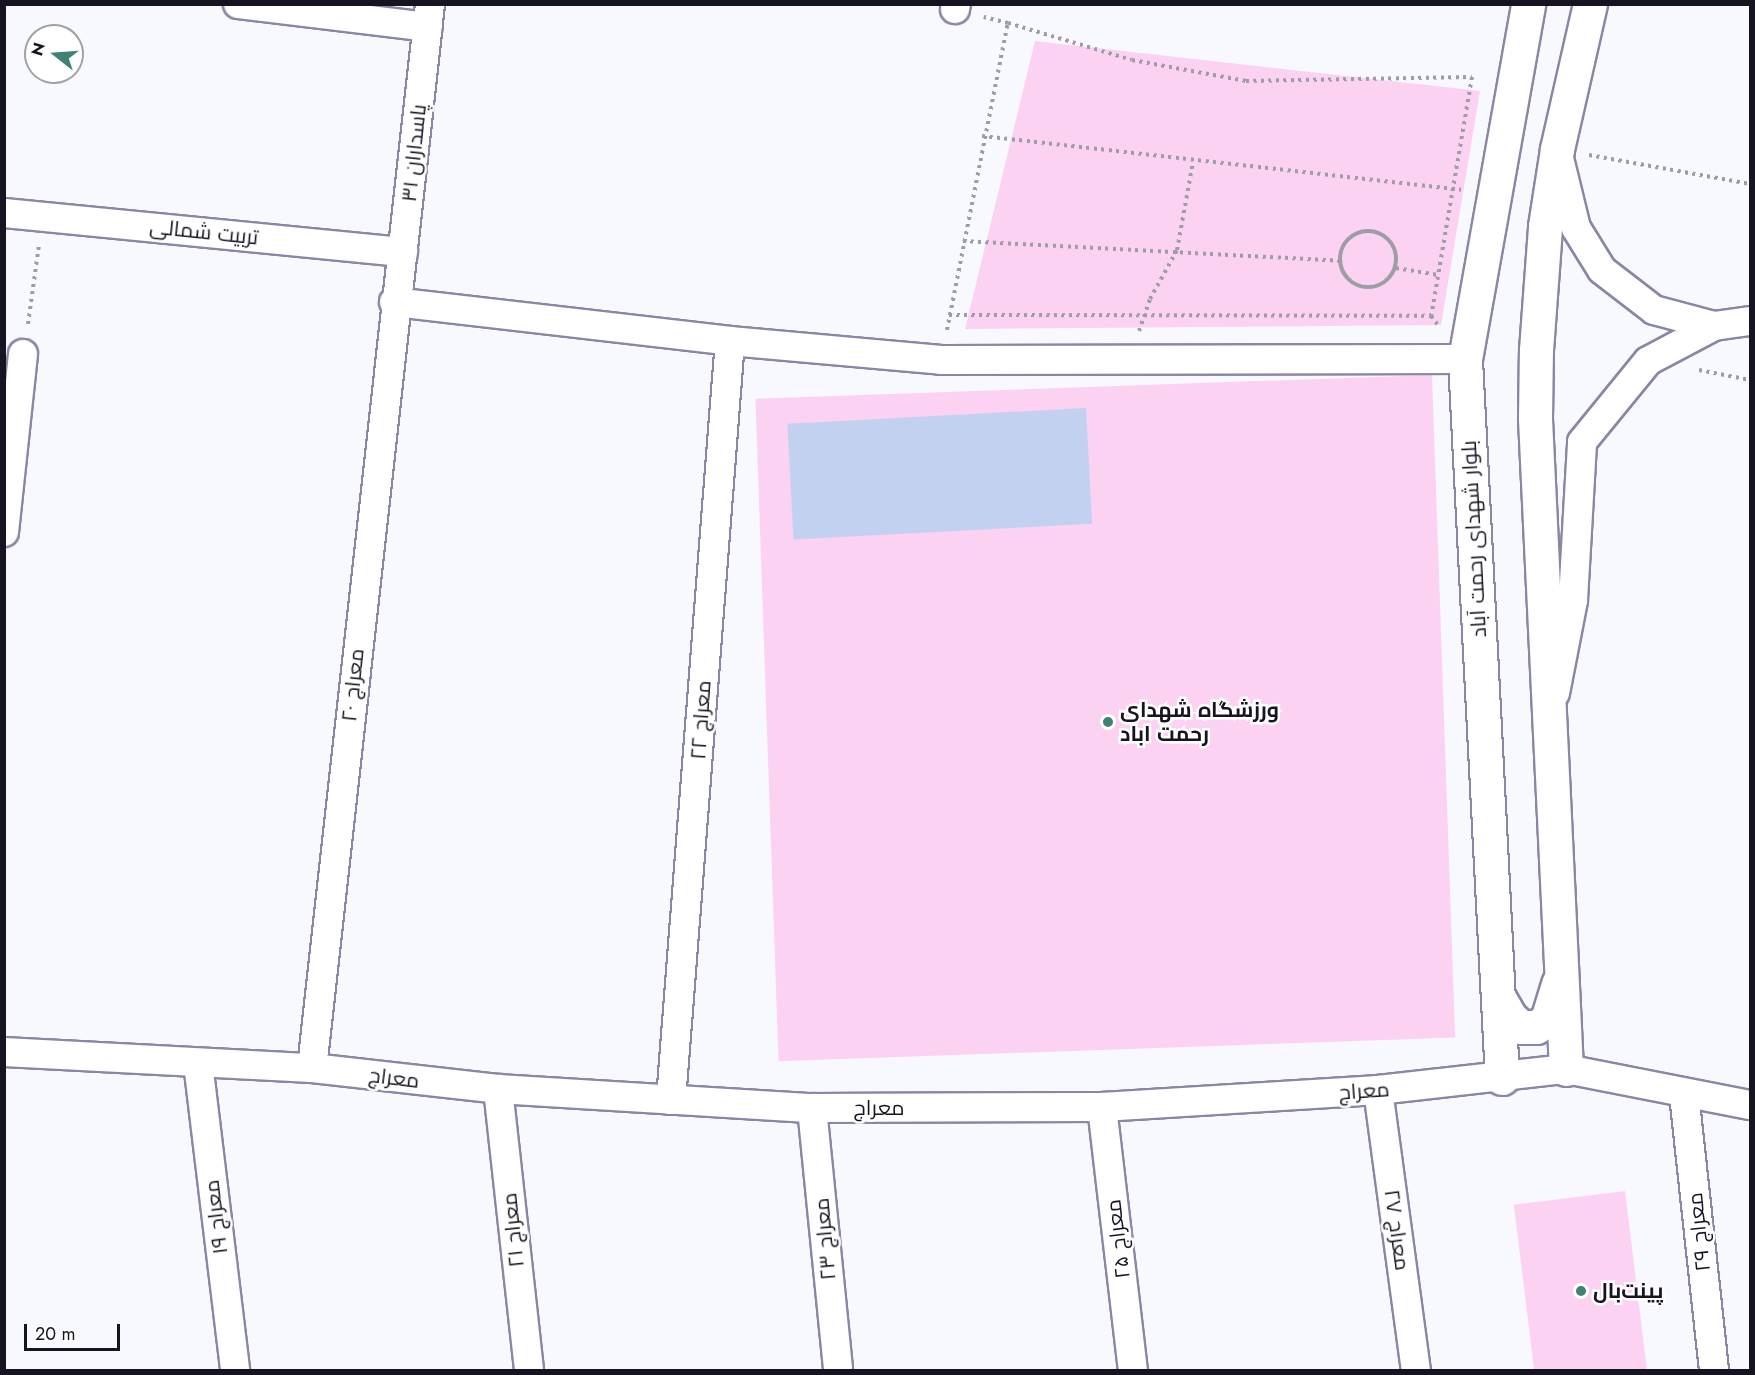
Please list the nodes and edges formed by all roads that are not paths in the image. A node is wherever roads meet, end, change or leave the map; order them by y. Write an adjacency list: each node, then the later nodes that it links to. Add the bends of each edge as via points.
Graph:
1 (238, 4): 4 (street)
2 (1528, 4): 13 (street, بلوار شهدای رحمت آباد)
3 (1590, 4): 5 (street)
4 (429, 16): 7 (street, پاسداران ۳۱)
5 (1557, 149): 10 (street, via 1576,228 1602,270 1654,310); 15 (street, via 1545,226 1535,418)
6 (4, 213): 7 (street, تربیت شمالی)
7 (403, 252): 8 (street, پاسداران ۳۱)
8 (394, 302): 11 (street); 20 (street, معراج ۲۰)
9 (1750, 321): 10 (street)
10 (1714, 326): 15 (street, via 1648,361 1582,442 1573,600)
11 (730, 341): 13 (street, via 941,360); 26 (street, معراج ۲۲)
12 (23, 354): 14 (street)
13 (1465, 359): 17 (street, بلوار شهدای رحمت آباد)
14 (4, 532)
15 (1549, 724): 16 (street)
16 (1561, 969): 17 (street, via 1547,1020 1536,1027 1521,1028); 21 (street)
17 (1498, 996): 22 (street, بلوار شهدای رحمت آباد)
18 (4, 1052): 19 (street, معراج)
19 (198, 1063): 20 (street, معراج); 30 (street, معراج ۱۹)
20 (312, 1068): 23 (street, معراج)
21 (1566, 1069): 22 (street, معراج); 25 (street, معراج)
22 (1502, 1078): 24 (street, معراج)
23 (498, 1089): 26 (street, معراج); 31 (street, معراج ۲۱)
24 (1378, 1090): 28 (street, معراج); 34 (street, معراج ۲۷)
25 (1684, 1094): 27 (street, معراج); 35 (street, معراج ۲۹)
26 (671, 1100): 29 (street, معراج)
27 (1750, 1106)
28 (1102, 1107): 29 (street, معراج); 33 (street, معراج ۲۵)
29 (812, 1108): 32 (street, معراج ۲۳)
30 (235, 1371)
31 (529, 1371)
32 (838, 1371)
33 (1133, 1371)
34 (1416, 1371)
35 (1714, 1371)

